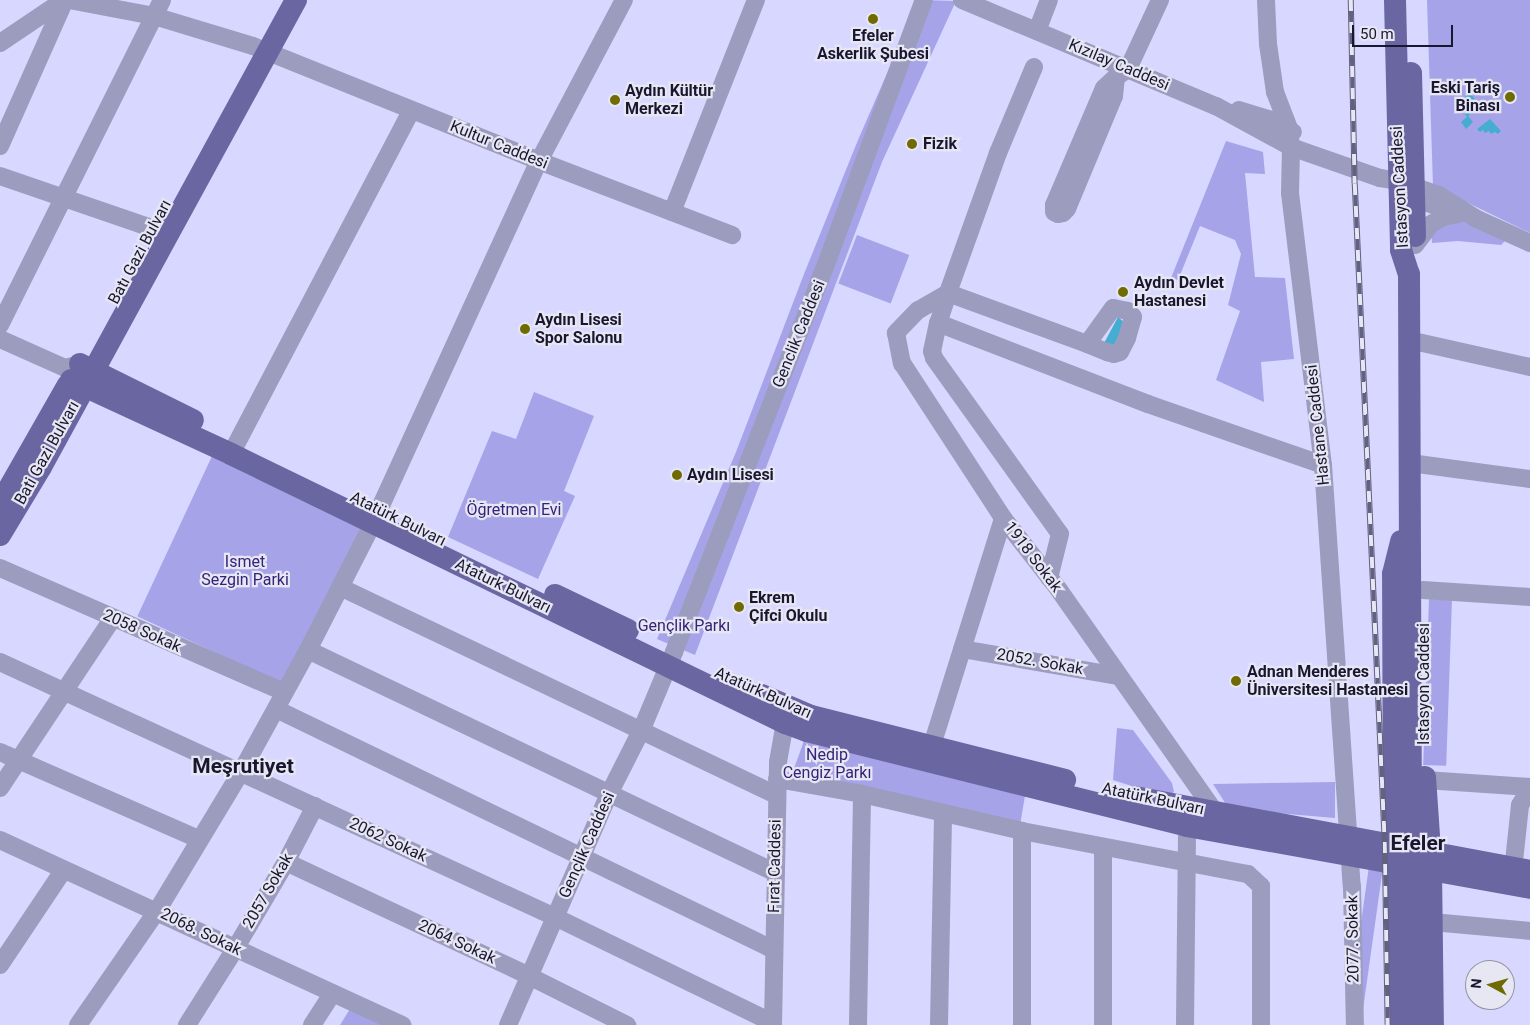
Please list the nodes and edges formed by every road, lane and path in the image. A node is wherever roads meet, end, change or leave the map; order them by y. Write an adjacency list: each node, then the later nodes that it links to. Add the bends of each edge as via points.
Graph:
1 (64, 0): 17 (street); 23 (street)
2 (69, 0): 15 (street, Kultur Caddesi)
3 (162, 0): 15 (street)
4 (279, 0): 18 (main road, Batı Gazi Bulvarı)
5 (296, 0): 18 (main road, Batı Gazi Bulvarı)
6 (624, 0): 26 (street)
7 (756, 0): 31 (street)
8 (924, 0): 64 (street, Genclik Caddesi, via 825,267)
9 (962, 0): 16 (street, Kızılay Caddesi)
10 (1049, 0): 16 (street)
11 (1160, 0): 20 (street)
12 (1265, 0): 22 (street, Hastane Caddesi)
13 (1395, 0): 28 (main road, Istasyon Caddesi)
14 (1409, 0): 28 (main road)
15 (154, 16): 18 (street, Kultur Caddesi); 30 (street)
16 (1036, 30): 20 (street, Kızılay Caddesi)
17 (0, 43)
18 (260, 48): 21 (street, Kultur Caddesi); 34 (main road, Batı Gazi Bulvarı); 46 (main road, Batı Gazi Bulvarı)
19 (1034, 67): 39 (street, via 998,153)
20 (1122, 73): 20 (street, via 1067,209 1058,214 1054,212 1054,205 1104,88); 22 (street, Kızılay Caddesi, via 1216,106 1245,111)
21 (412, 111): 26 (street, Kultur Caddesi); 47 (street)
22 (1278, 129): 24 (street, Hastane Caddesi); 25 (street); 29 (street)
23 (0, 146)
24 (1291, 147): 25 (street); 29 (street, Hastane Caddesi)
25 (1319, 156): 28 (street); 29 (street, via 1306,160 1300,166)
26 (539, 161): 31 (street, Kultur Caddesi); 52 (street)
27 (0, 176): 30 (street)
28 (1401, 188): 32 (street); 33 (street, via 1439,195); 37 (main road); 38 (main road, Istasyon Caddesi, via 1401,250)
29 (1290, 193): 49 (street, Hastane Caddesi)
30 (63, 198): 34 (street); 41 (street)
31 (672, 212): 35 (street, Kultur Caddesi)
32 (1458, 214): 33 (street); 37 (street, via 1430,224)
33 (1477, 219): 36 (street)
34 (152, 228): 46 (main road, Batı Gazi Bulvarı)
35 (732, 236)
36 (1530, 244)
37 (1415, 245): 38 (main road)
38 (1409, 274): 43 (main road, Istasyon Caddesi)
39 (948, 293): 40 (street); 44 (street); 53 (street, 1918 Sokak, via 918,310 896,333 902,363)
40 (938, 323): 49 (street, via 1148,404); 57 (street, via 932,351 934,358 1060,534)
41 (0, 325)
42 (0, 338): 46 (street)
43 (1409, 340): 45 (street); 48 (main road, Istasyon Caddesi)
44 (1087, 344)
45 (1530, 367)
46 (78, 374): 47 (main road, Ataturk Bulvarı); 51 (main road, Batı Gazi Bulvarı); 55 (main road, Bati Gazi Bulvarı, via 41,467)
47 (234, 448): 52 (main road, Ataturk Bulvarı)
48 (1410, 463): 50 (street); 54 (main road, Istasyon Caddesi)
49 (1323, 465): 89 (street, Hastane Caddesi)
50 (1530, 479)
51 (0, 504)
52 (376, 516): 58 (street); 64 (main road, Ataturk Bulvarı)
53 (1003, 518): 57 (street, 1918 Sokak); 62 (street)
54 (1409, 518): 59 (main road, Istasyon Caddesi, via 1421,552); 91 (main road, Istasyon Caddesi)
55 (0, 536)
56 (0, 568): 61 (street, 2058 Sokak)
57 (1048, 578): 66 (street, 1918 Sokak)
58 (340, 587): 63 (street); 71 (street)
59 (1423, 590): 60 (street); 76 (main road, Istasyon Caddesi)
60 (1530, 597)
61 (113, 618): 67 (street, 2058 Sokak); 68 (street)
62 (962, 649): 66 (street, 2052. Sokak); 73 (street)
63 (308, 650): 67 (street); 80 (street)
64 (670, 659): 70 (main road, Ataturk Bulvarı); 71 (street, Gençlik Caddesi)
65 (0, 662): 68 (street, 2062 Sokak)
66 (1119, 676): 84 (street, 1918 Sokak)
67 (284, 692): 69 (street)
68 (65, 693): 74 (street); 75 (street, 2062 Sokak)
69 (276, 709): 75 (street); 92 (street)
70 (786, 715): 73 (main road, Atatürk Bulvarı, via 806,731); 77 (street, Fırat Caddesi)
71 (641, 731): 77 (street); 80 (street, Gençlik Caddesi)
72 (0, 752): 74 (street)
73 (929, 754): 84 (main road, Atatürk Bulvarı, via 1151,801); 85 (main road, Atatürk Bulvarı)
74 (19, 760): 78 (street); 88 (street)
75 (241, 772): 82 (street, 2062 Sokak); 88 (street)
76 (1425, 780): 79 (street); 95 (main road, Istasyon Caddesi)
77 (777, 787): 81 (street); 97 (street, Fırat Caddesi)
78 (0, 788)
79 (1530, 788): 98 (street, via 1520,805)
80 (609, 794): 92 (street, Gençlik Caddesi); 97 (street)
81 (862, 794): 83 (street); 115 (street)
82 (314, 806): 93 (street, 2057 Sokak); 100 (street, 2062 Sokak)
83 (943, 813): 86 (street); 116 (street)
84 (1214, 821): 85 (main road, Atatürk Bulvarı); 89 (main road, Atatürk Bulvarı)
85 (1187, 826): 94 (street)
86 (1022, 831): 90 (street); 117 (street)
87 (0, 840): 96 (street, 2068. Sokak)
88 (198, 840): 99 (street)
89 (1348, 845): 91 (main road, Atatürk Bulvarı); 121 (street, 2077. Sokak)
90 (1103, 847): 94 (street); 118 (street)
91 (1400, 848): 95 (main road, bridge); 95 (main road, Atatürk Bulvarı); 122 (main road)
92 (581, 858): 100 (street, Gençlik Caddesi); 104 (street)
93 (286, 862): 103 (street, 2057 Sokak); 106 (street, 2064 Sokak)
94 (1186, 862): 119 (street); 120 (street, via 1248,874 1261,886)
95 (1424, 866): 98 (main road); 101 (main road, Istasyon Caddesi); 123 (main road)
96 (63, 871): 99 (street, 2068. Sokak); 105 (street)
97 (774, 872): 104 (street, Fırat Caddesi)
98 (1521, 877)
99 (157, 911): 103 (street, 2068. Sokak); 109 (street)
100 (554, 918): 106 (street, Gençlik Caddesi); 108 (street, 2062 Sokak)
101 (1432, 922): 102 (street); 124 (main road, Istasyon Caddesi)
102 (1530, 931)
103 (235, 949): 107 (street, 2068. Sokak); 110 (street, 2057 Sokak)
104 (774, 950): 108 (street, Fırat Caddesi)
105 (0, 965)
106 (529, 976): 113 (street, Gençlik Caddesi); 114 (street, 2064 Sokak)
107 (332, 994): 111 (street); 112 (street, 2068. Sokak)
108 (773, 1024)
109 (78, 1025)
110 (187, 1025)
111 (312, 1025)
112 (402, 1025)
113 (508, 1025)
114 (627, 1025)
115 (858, 1025)
116 (939, 1025)
117 (1022, 1025)
118 (1103, 1025)
119 (1185, 1025)
120 (1261, 1025)
121 (1355, 1025)
122 (1401, 1025)
123 (1416, 1025)
124 (1433, 1025)

